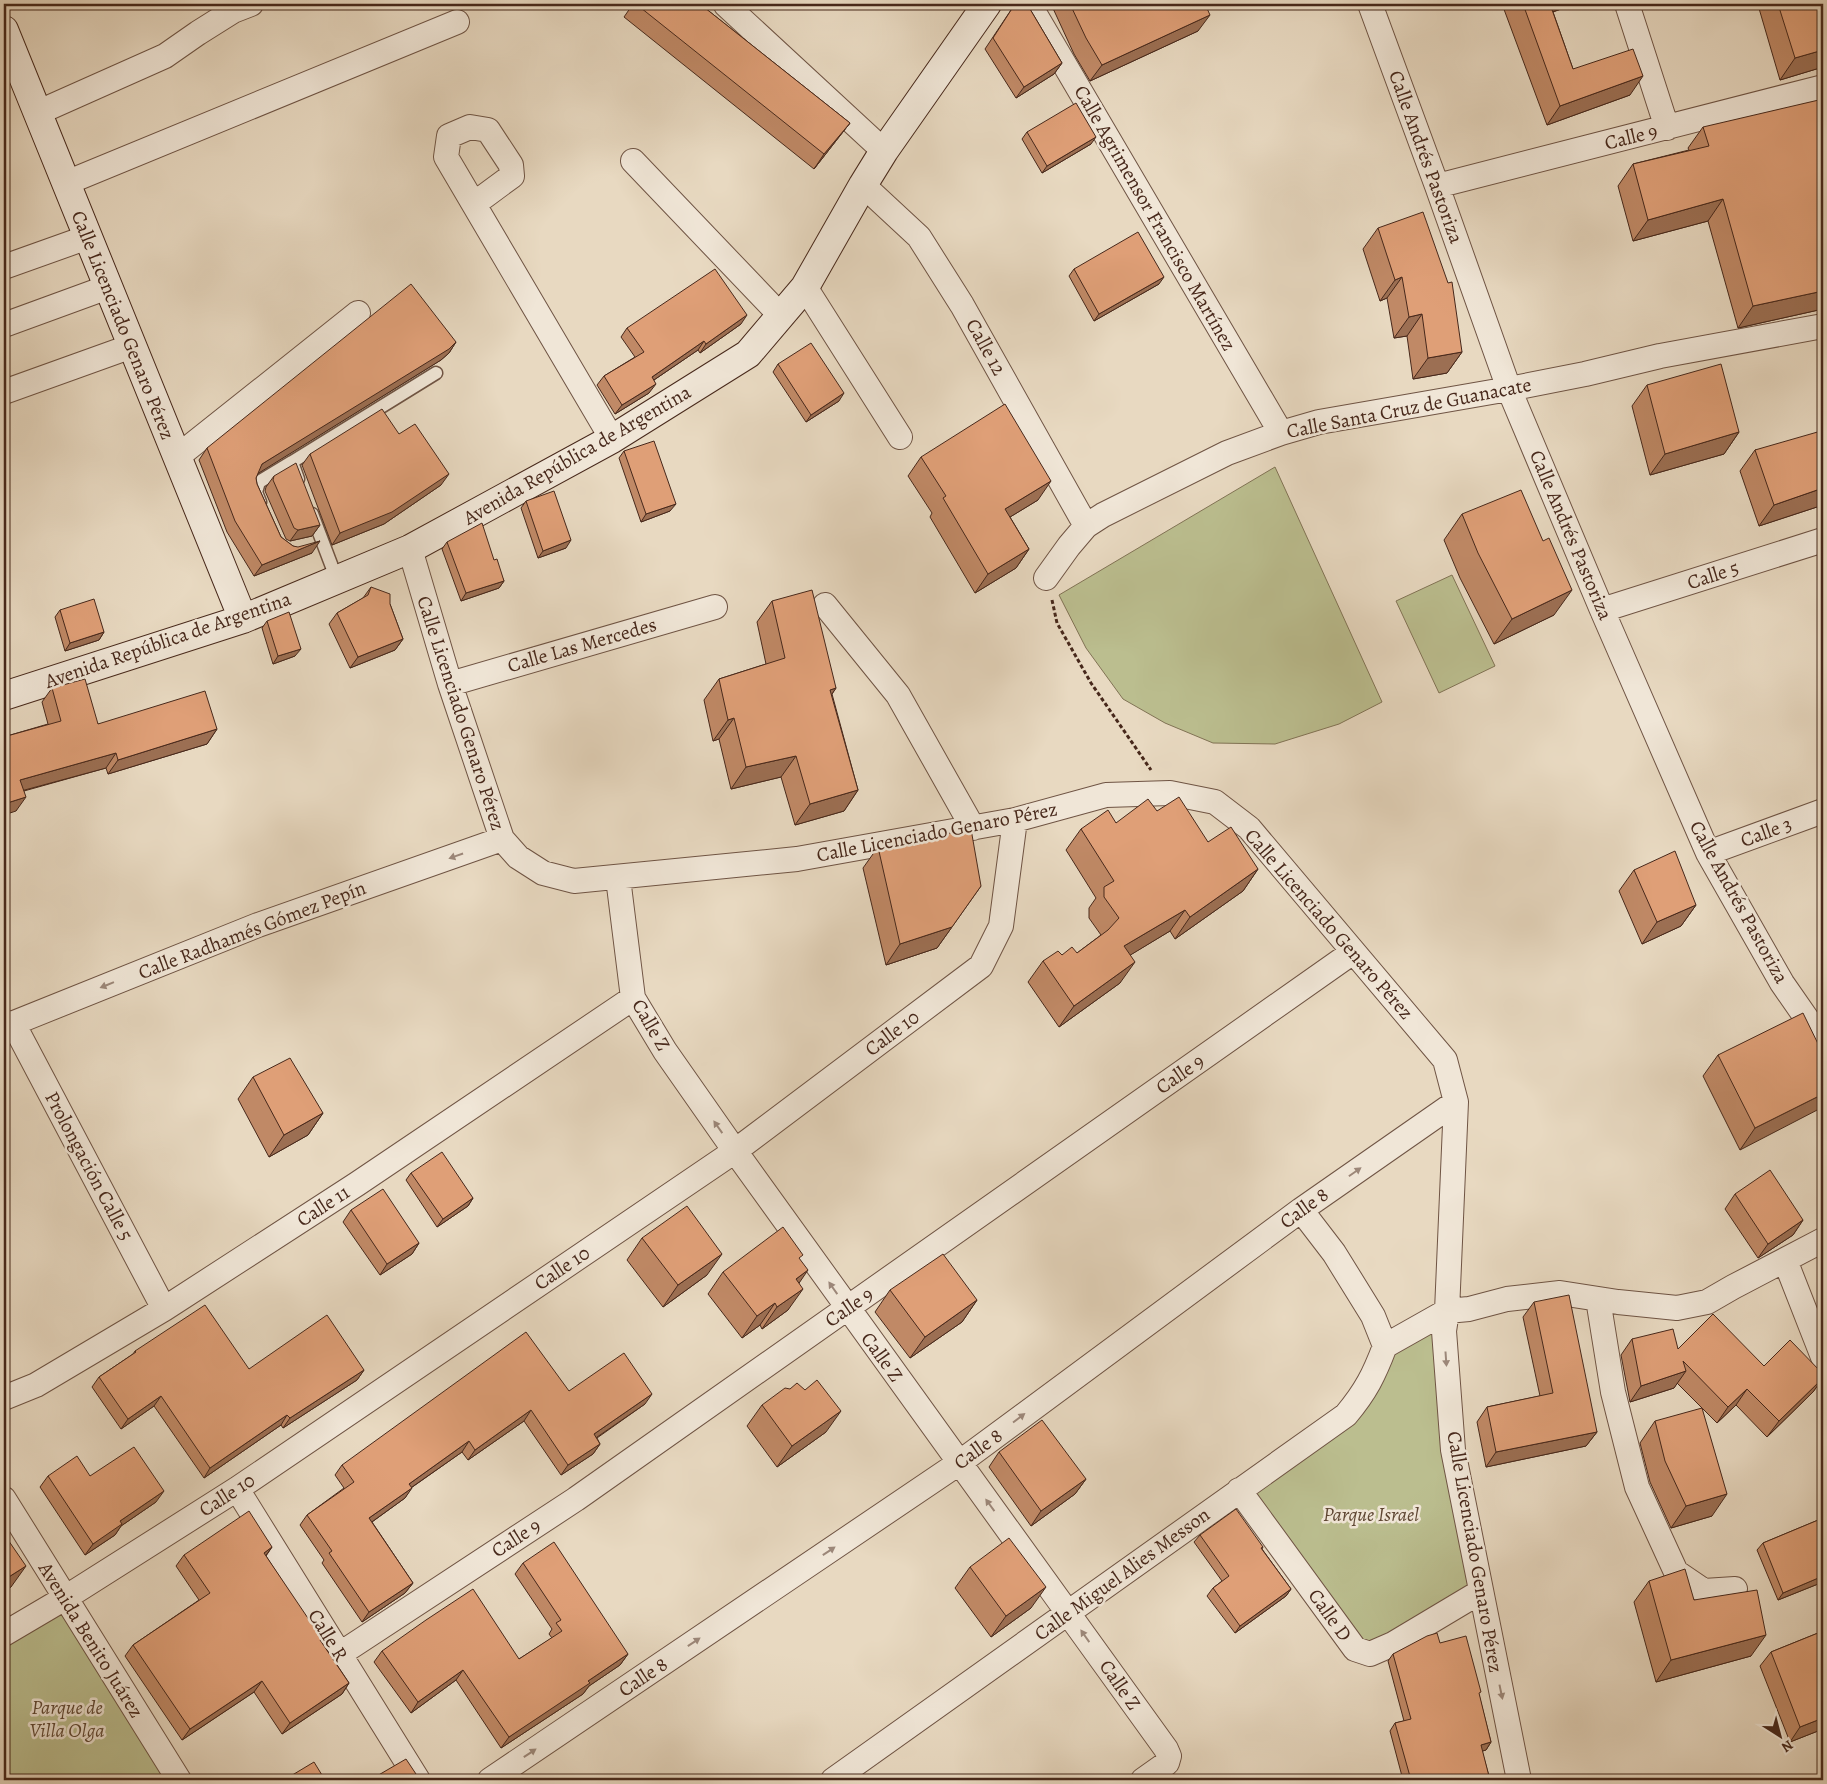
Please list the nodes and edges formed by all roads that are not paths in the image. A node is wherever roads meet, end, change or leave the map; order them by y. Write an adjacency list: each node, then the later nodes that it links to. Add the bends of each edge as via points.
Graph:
1 (252, 4): 10 (street, via 226,16 165,56)
2 (987, 4): 12 (main road, Avenida República de Argentina)
3 (1029, 4): 30 (street, Calle Agrimensor Francisco Martínez)
4 (1370, 4): 16 (street, Calle Andrés Pastoriza)
5 (1627, 4): 11 (street)
6 (726, 5): 12 (street)
7 (457, 22): 14 (street)
8 (4, 30): 10 (main road, Calle Licenciado Genaro Pérez)
9 (1823, 87): 11 (street, Calle 9)
10 (37, 114): 14 (main road, Calle Licenciado Genaro Pérez)
11 (1667, 128): 16 (street, Calle 9)
12 (884, 151): 15 (main road, Avenida República de Argentina)
13 (633, 161): 23 (street)
14 (66, 183): 18 (main road, Calle Licenciado Genaro Pérez)
15 (863, 186): 21 (main road, Avenida República de Argentina); 38 (street, Calle 12, via 919,237 962,305)
16 (1437, 186): 28 (street, Calle Andrés Pastoriza)
17 (474, 204): 32 (street)
18 (88, 237): 19 (street); 20 (main road, Calle Licenciado Genaro Pérez)
19 (4, 266)
20 (108, 287): 24 (street); 26 (main road, Calle Licenciado Genaro Pérez)
21 (805, 287): 23 (main road, Avenida República de Argentina); 31 (street)
22 (358, 312): 33 (street)
23 (781, 316): 32 (main road, Avenida República de Argentina, via 748,354)
24 (4, 325)
25 (1823, 326): 28 (street, Calle Santa Cruz de Guanacate, via 1660,356)
26 (132, 346): 29 (street); 33 (main road, Calle Licenciado Genaro Pérez)
27 (436, 373): 34 (lane)
28 (1509, 389): 30 (street, Calle Santa Cruz de Guanacate, via 1318,422); 45 (street, Calle Andrés Pastoriza)
29 (4, 392)
30 (1280, 433): 38 (street, Calle Santa Cruz de Guanacate, via 1226,454)
31 (900, 438)
32 (612, 439): 40 (main road, Avenida República de Argentina)
33 (177, 458): 46 (main road, Calle Licenciado Genaro Pérez)
34 (292, 462): 35 (lane); 37 (lane, via 259,482 256,492)
35 (302, 488)
36 (309, 506): 42 (lane, via 318,543)
37 (264, 510)
38 (1086, 526): 41 (street, Calle Santa Cruz de Guanacate)
39 (1823, 540): 45 (street, Calle 5)
40 (410, 549): 42 (main road, Avenida República de Argentina); 47 (street, Calle Licenciado Genaro Pérez)
41 (1046, 578)
42 (336, 580): 46 (main road, Avenida República de Argentina)
43 (825, 605): 51 (street, via 898,696)
44 (715, 607): 47 (street, Calle Las Mercedes)
45 (1602, 610): 53 (street, Calle Andrés Pastoriza)
46 (243, 619): 48 (main road, Avenida República de Argentina)
47 (450, 684): 52 (street, Calle Licenciado Genaro Pérez)
48 (4, 696)
49 (1823, 811): 53 (street, Calle 3)
50 (1015, 820): 51 (street, Calle Licenciado Genaro Pérez); 55 (street, Calle Licenciado Genaro Pérez, via 1106,795 1170,793 1215,802 1249,828); 60 (street, Calle 10, via 1001,926 981,966)
51 (973, 828): 54 (street, Calle Licenciado Genaro Pérez, via 797,859)
52 (502, 839): 54 (street, Calle Licenciado Genaro Pérez, via 518,857 543,873 574,881); 57 (street, Calle Radhamés Gómez Pepín, one-way to 57, via 258,925)
53 (1708, 853): 58 (street, Calle Andrés Pastoriza, via 1782,983)
54 (618, 878): 56 (street, Calle Z)
55 (1353, 952): 59 (street, Calle Licenciado Genaro Pérez, via 1445,1060); 65 (street, Calle 9)
56 (633, 998): 60 (street, Calle Z, one-way to 56, via 665,1051); 66 (street, Calle 11)
57 (8, 1025): 66 (street, Prolongación Calle 5)
58 (1823, 1042)
59 (1456, 1102): 61 (street, Calle 8, one-way to 59); 67 (street, Calle Licenciado Genaro Pérez)
60 (735, 1151): 65 (street, Calle Z, one-way to 60); 72 (street, Calle 10)
61 (1301, 1210): 68 (street, via 1334,1253 1373,1316); 71 (street, Calle 8, one-way to 61)
62 (1823, 1240): 63 (street)
63 (1785, 1260): 64 (street, via 1708,1302 1677,1308); 69 (street)
64 (1598, 1299): 67 (street, via 1560,1293); 75 (street, via 1613,1392 1637,1487 1676,1572 1704,1591)
65 (847, 1308): 71 (street, Calle Z); 80 (street, Calle 9, via 576,1499)
66 (164, 1310): 70 (street, Calle 11, via 36,1385)
67 (1447, 1310): 68 (street); 76 (street, Calle Licenciado Genaro Pérez, one-way to 76, via 1444,1331 1453,1450)
68 (1385, 1346): 73 (street, Calle Miguel Alies Messon, via 1363,1395 1346,1414)
69 (1823, 1357)
70 (4, 1398)
71 (960, 1463): 78 (street, Calle Z, one-way to 71); 83 (street, Calle 8, one-way to 71)
72 (237, 1489): 77 (street, Calle 10); 80 (street, Calle R)
73 (1239, 1490): 76 (street, Calle D, via 1355,1648 1370,1654 1393,1644); 78 (street, Calle Miguel Alies Messon)
74 (4, 1499): 77 (street, Avenida Benito Juárez)
75 (1735, 1588)
76 (1480, 1592): 86 (street, Calle Licenciado Genaro Pérez, one-way to 86)
77 (65, 1598): 79 (street, Calle 10); 81 (street, Avenida Benito Juárez)
78 (1069, 1612): 84 (street, Calle Miguel Alies Messon); 85 (street, Calle Z, one-way to 78, via 1167,1763 1166,1749)
79 (4, 1634)
80 (340, 1654): 82 (street, Calle R)
81 (179, 1780)
82 (418, 1780)
83 (490, 1780)
84 (833, 1780)
85 (1143, 1780)
86 (1519, 1780)

